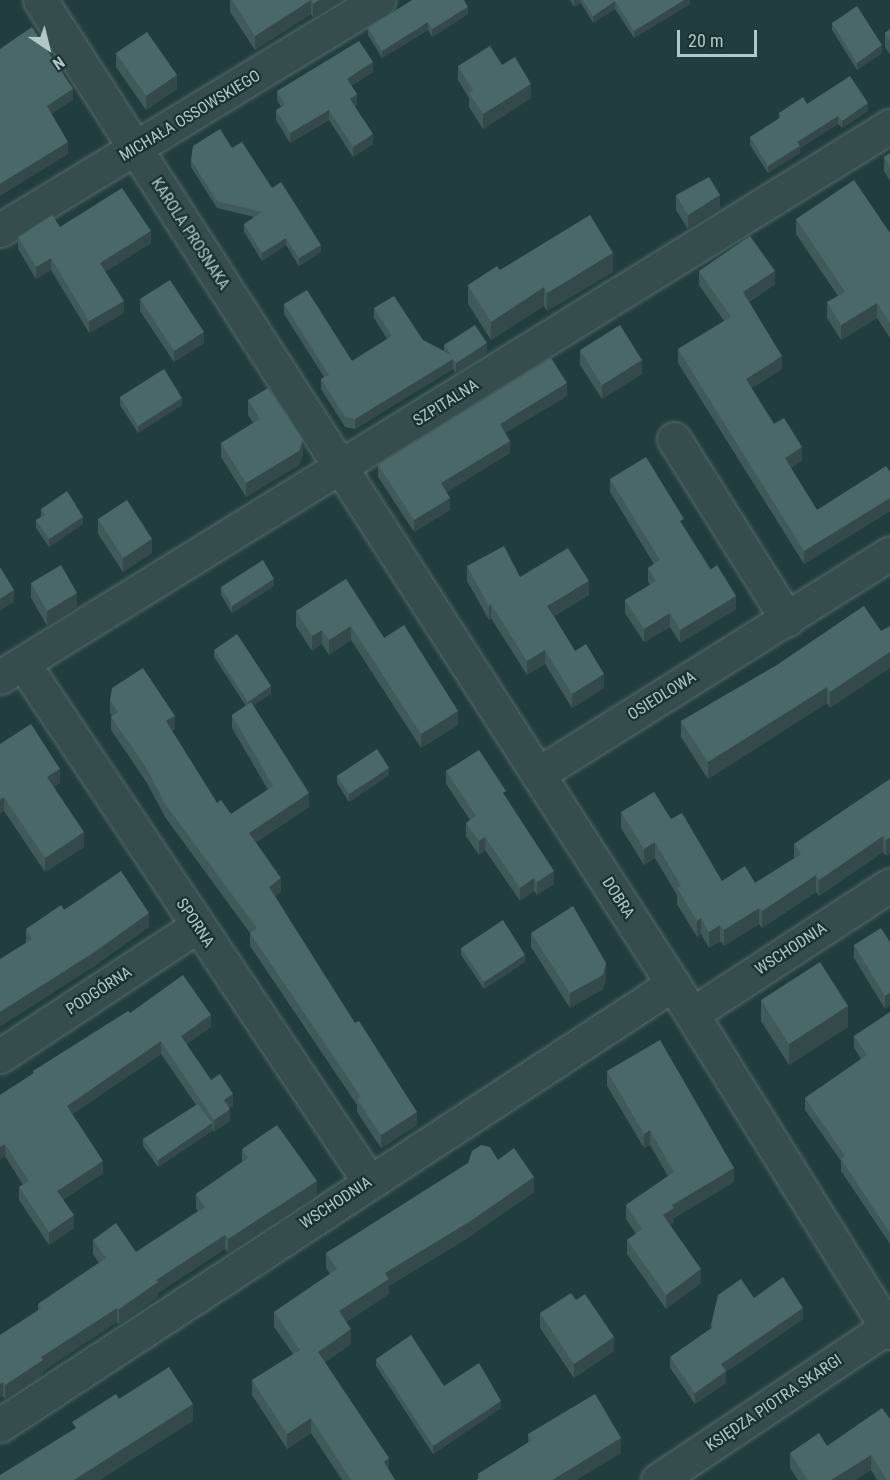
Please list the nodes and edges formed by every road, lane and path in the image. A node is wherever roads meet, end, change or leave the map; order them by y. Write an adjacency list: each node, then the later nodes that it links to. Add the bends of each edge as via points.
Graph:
1 (40, 0): 4 (street, KAROLA PROSNAKA)
2 (379, 0): 4 (street, MICHAŁA OSSOWSKIEGO)
3 (890, 126): 7 (street, SZPITALNA)
4 (136, 149): 5 (street, MICHAŁA OSSOWSKIEGO); 7 (street, KAROLA PROSNAKA)
5 (0, 230)
6 (674, 439): 9 (street)
7 (341, 468): 10 (street, SZPITALNA); 11 (street, DOBRA)
8 (890, 553): 9 (street, OSIEDLOWA)
9 (787, 619): 11 (street, OSIEDLOWA)
10 (12, 670): 13 (street, SPORNA)
11 (538, 774): 14 (street, DOBRA)
12 (890, 885): 15 (street, WSCHODNIA)
13 (197, 926): 16 (street, PODGÓRNA); 17 (street, SPORNA)
14 (673, 984): 15 (street, DOBRA); 17 (street, WSCHODNIA)
15 (692, 1014): 18 (street, DOBRA)
16 (0, 1056)
17 (369, 1181): 19 (street, WSCHODNIA)
18 (889, 1328): 20 (street, KSIĘDZA PIOTRA SKARGI)
19 (0, 1425)
20 (658, 1480)

